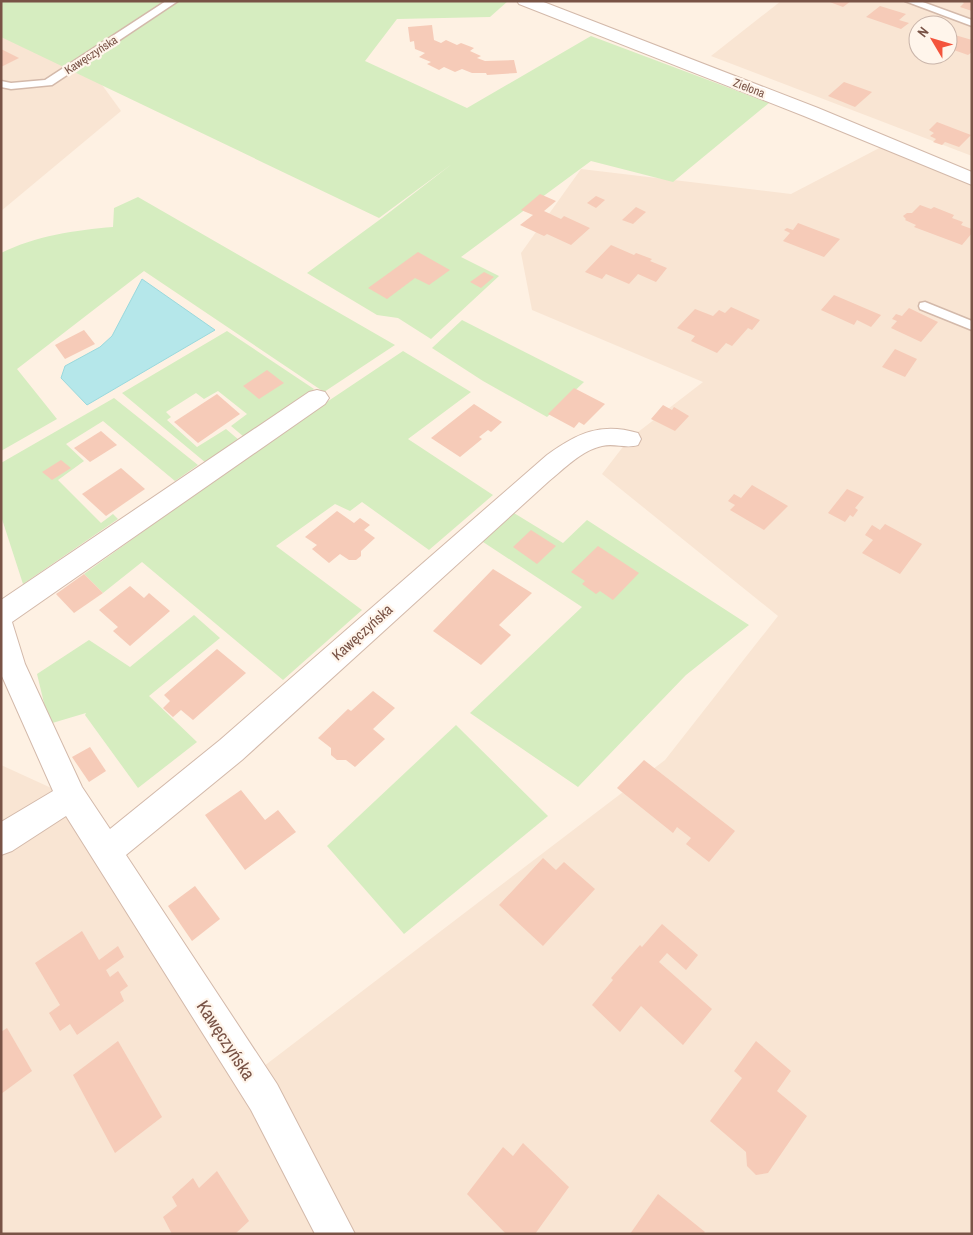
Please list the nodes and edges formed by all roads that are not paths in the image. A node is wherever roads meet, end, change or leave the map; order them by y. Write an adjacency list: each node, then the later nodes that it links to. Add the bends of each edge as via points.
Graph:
1 (173, 1): 5 (lane, Kawęczyńska, via 48,83)
2 (525, 1): 6 (street, Zielona, via 811,112)
3 (910, 1): 4 (lane)
4 (972, 23)
5 (1, 84)
6 (972, 179)
7 (924, 306): 8 (lane)
8 (972, 326)
9 (317, 398): 11 (street)
10 (629, 439): 15 (street, Kawęczyńska, via 612,436 595,440 572,451 540,474 231,750)
11 (1, 615)
12 (1, 626): 13 (street, Kawęczyńska, via 11,664)
13 (71, 797): 14 (street); 15 (street, Kawęczyńska)
14 (1, 840)
15 (106, 852): 16 (street, Kawęczyńska, via 264,1097)
16 (336, 1234)

